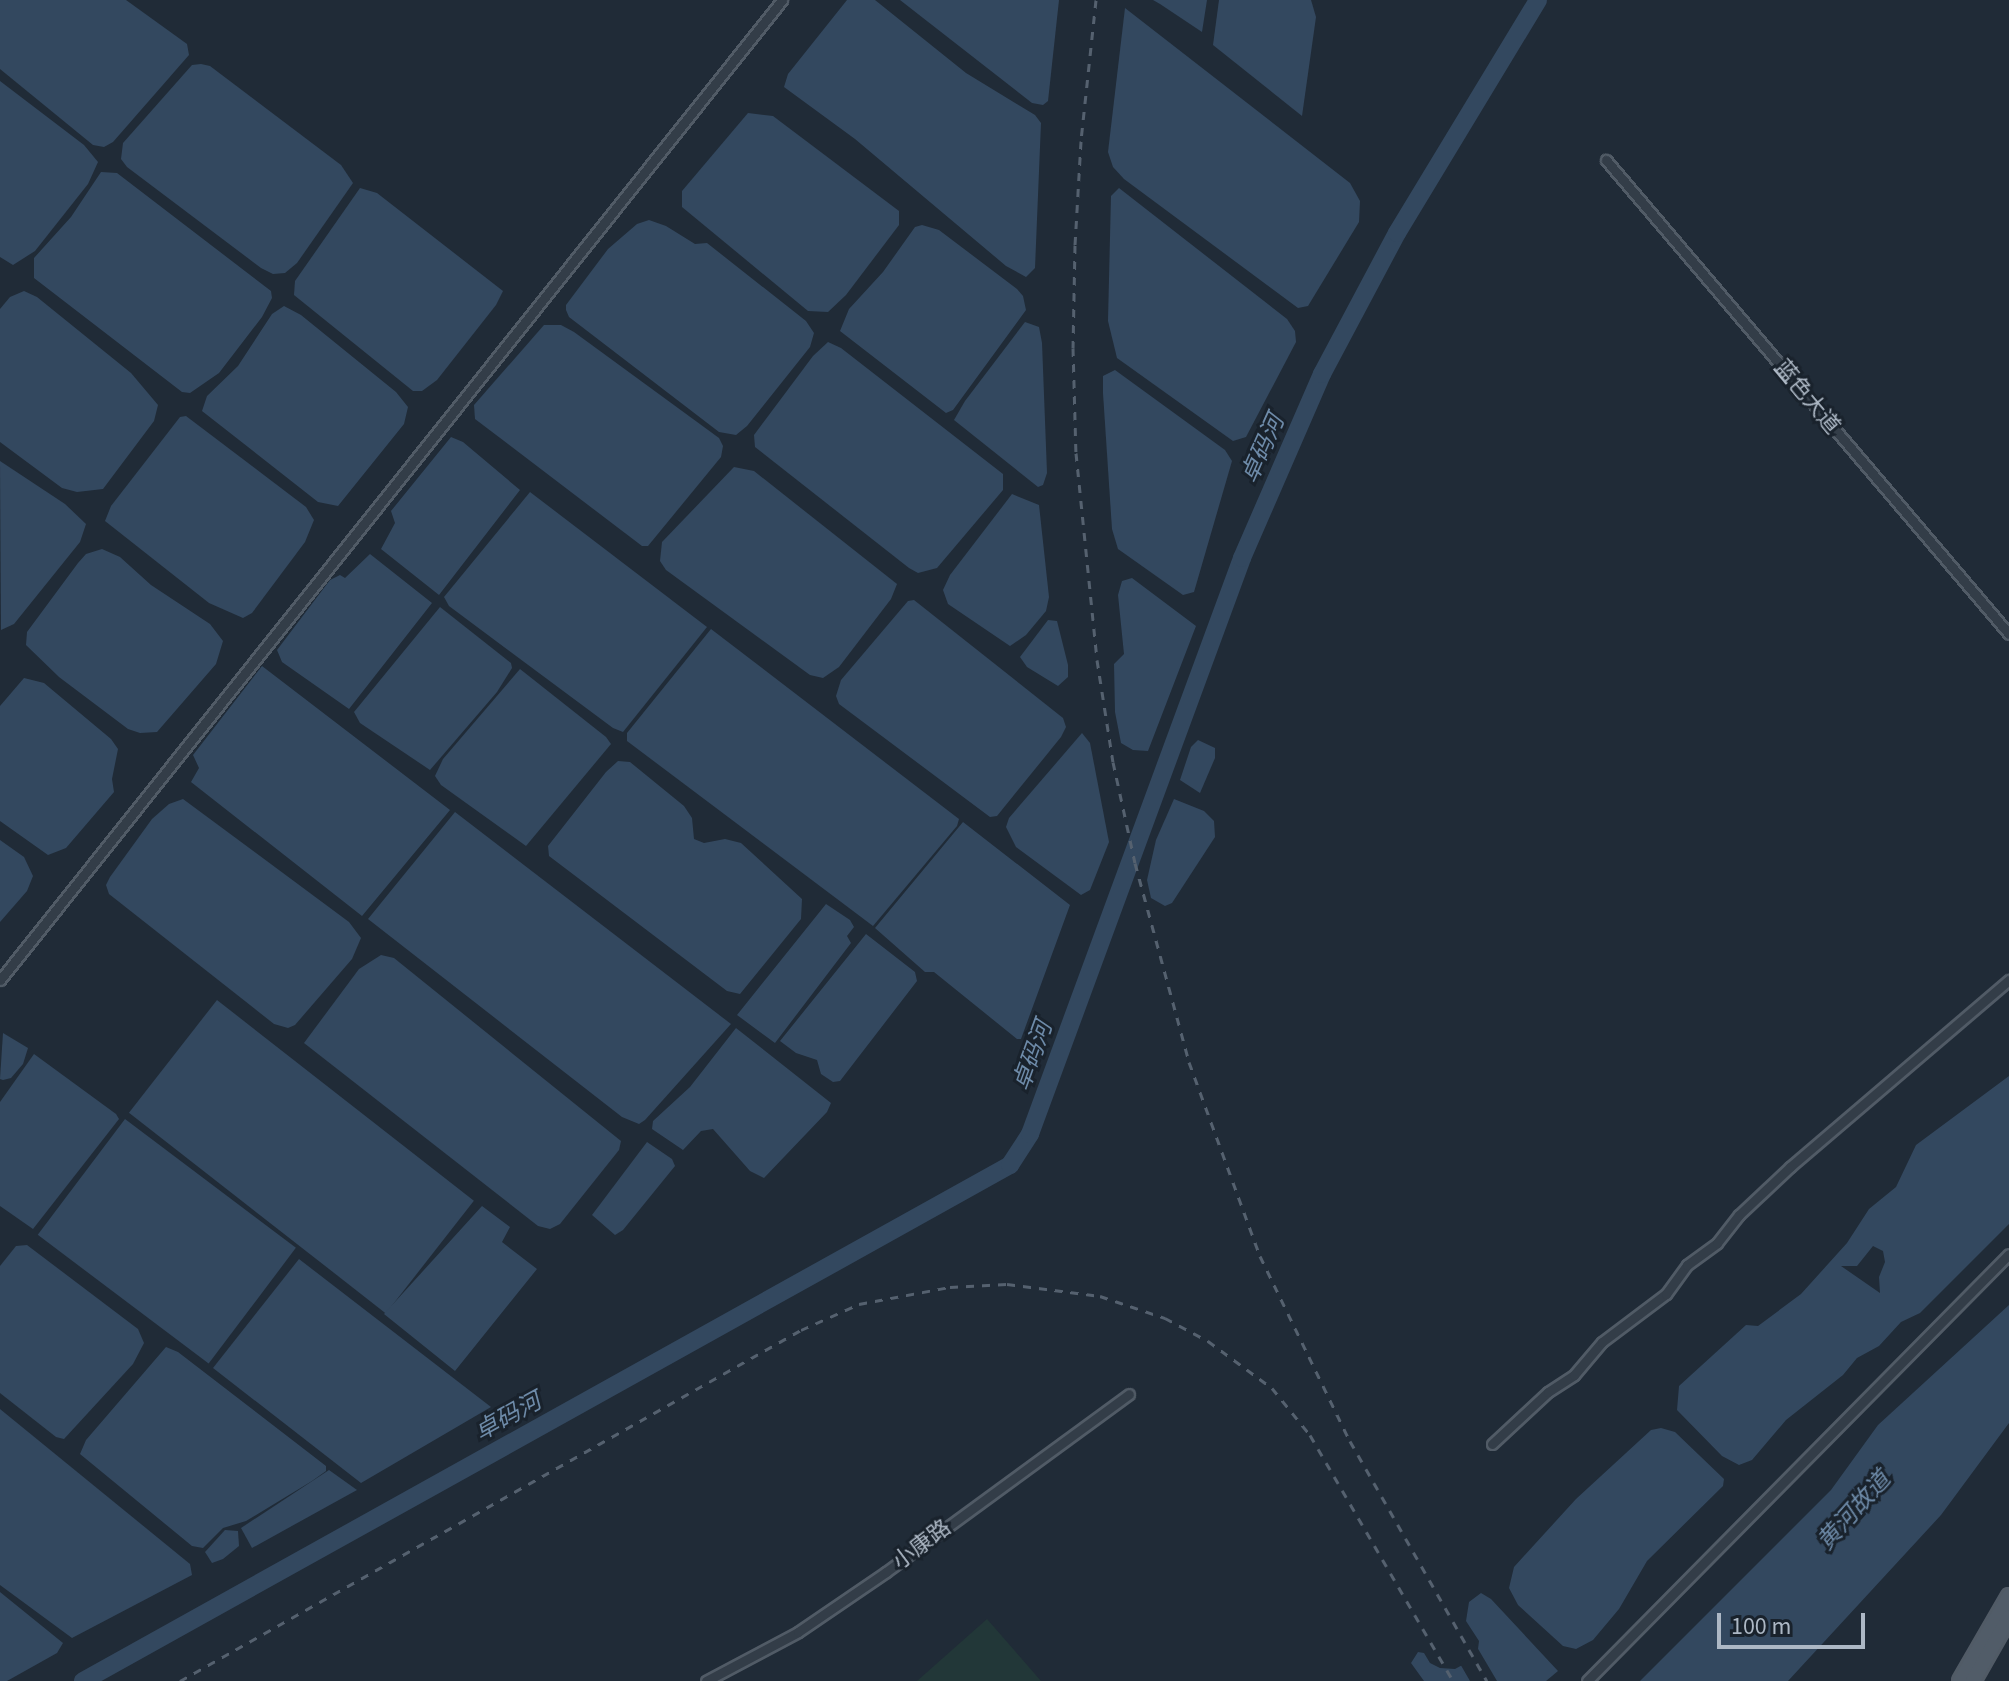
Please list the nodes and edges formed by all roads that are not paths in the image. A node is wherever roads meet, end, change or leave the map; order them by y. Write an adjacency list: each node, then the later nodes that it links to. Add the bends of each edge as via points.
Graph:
1 (782, 0): 4 (street)
2 (1606, 160): 3 (street, 蓝色大道)
3 (2009, 634)
4 (0, 980)
5 (2009, 980): 8 (street, via 1790,1167 1717,1243 1687,1265 1666,1294 1602,1342 1574,1375)
6 (2009, 1254): 12 (street)
7 (1129, 1394): 11 (street, 小康路, via 849,1598)
8 (1492, 1444)
9 (2009, 1596): 13 (main road)
10 (2009, 1618): 14 (main road)
11 (706, 1681)
12 (1587, 1681)
13 (1960, 1681)
14 (1973, 1681)

